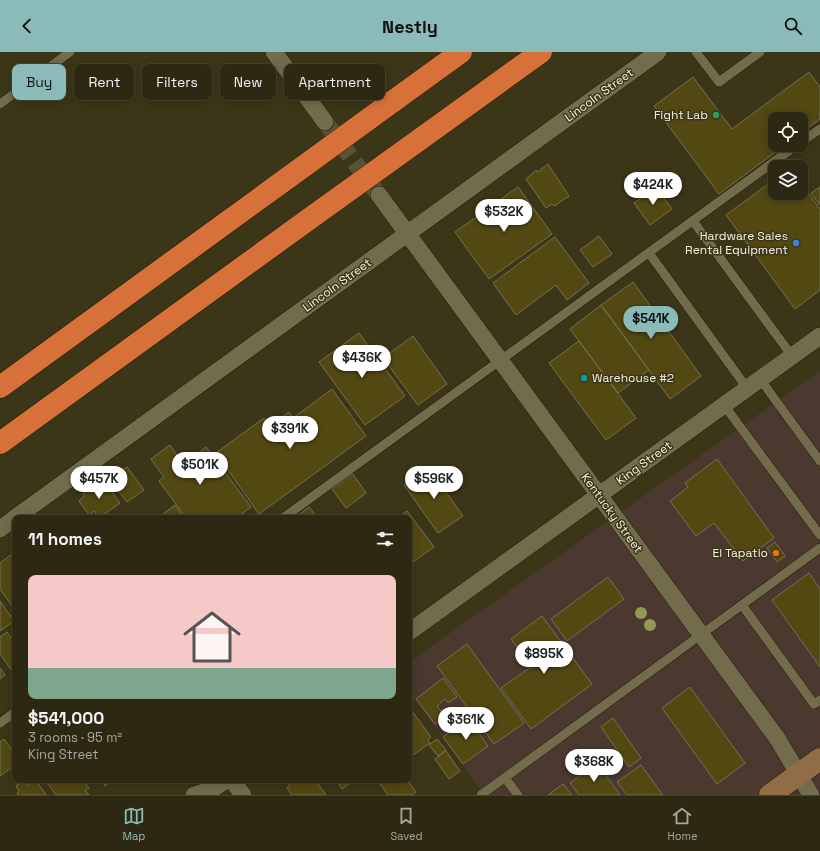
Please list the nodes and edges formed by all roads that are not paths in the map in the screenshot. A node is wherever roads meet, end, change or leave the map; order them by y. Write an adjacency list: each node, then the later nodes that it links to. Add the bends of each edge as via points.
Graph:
1 (70, 52): 8 (lane)
2 (274, 52): 9 (street)
3 (461, 52): 21 (highway, bridge)
4 (541, 52): 23 (highway, bridge)
5 (658, 52): 15 (street, Lincoln Street)
6 (696, 52): 7 (lane, via 719,82)
7 (760, 52)
8 (0, 104)
9 (325, 122)
10 (820, 129): 11 (lane)
11 (808, 137)
12 (787, 152): 14 (lane)
13 (379, 195): 15 (street, Kentucky Street)
14 (693, 221): 16 (lane); 18 (lane)
15 (407, 234): 19 (street, Kentucky Street); 26 (street, Lincoln Street)
16 (649, 253): 19 (lane); 20 (lane)
17 (820, 336): 18 (street, King Street)
18 (792, 356): 20 (street, King Street)
19 (500, 360): 25 (street, Kentucky Street); 28 (lane)
20 (753, 384): 22 (street, King Street); 24 (lane)
21 (0, 387)
22 (724, 404): 25 (street, King Street); 31 (lane)
23 (0, 443)
24 (820, 461)
25 (599, 495): 34 (street, King Street); 35 (street, Kentucky Street)
26 (37, 512): 27 (street, Lincoln Street)
27 (26, 515)
28 (287, 515)
29 (12, 520): 30 (street, Lincoln Street)
30 (0, 529)
31 (820, 535)
32 (820, 548): 33 (lane)
33 (742, 605): 35 (lane); 36 (lane, via 814,704)
34 (412, 630)
35 (701, 635): 40 (street, Kentucky Street, via 777,738); 41 (lane)
36 (820, 700)
37 (12, 714): 38 (lane)
38 (0, 723)
39 (820, 759): 40 (main road)
40 (798, 774): 48 (main road); 49 (street, Kentucky Street)
41 (505, 778): 46 (lane); 47 (lane)
42 (222, 783): 44 (street, via 214,789)
43 (234, 783): 45 (street)
44 (194, 795)
45 (243, 795)
46 (481, 795)
47 (518, 795)
48 (770, 795)
49 (811, 795)

